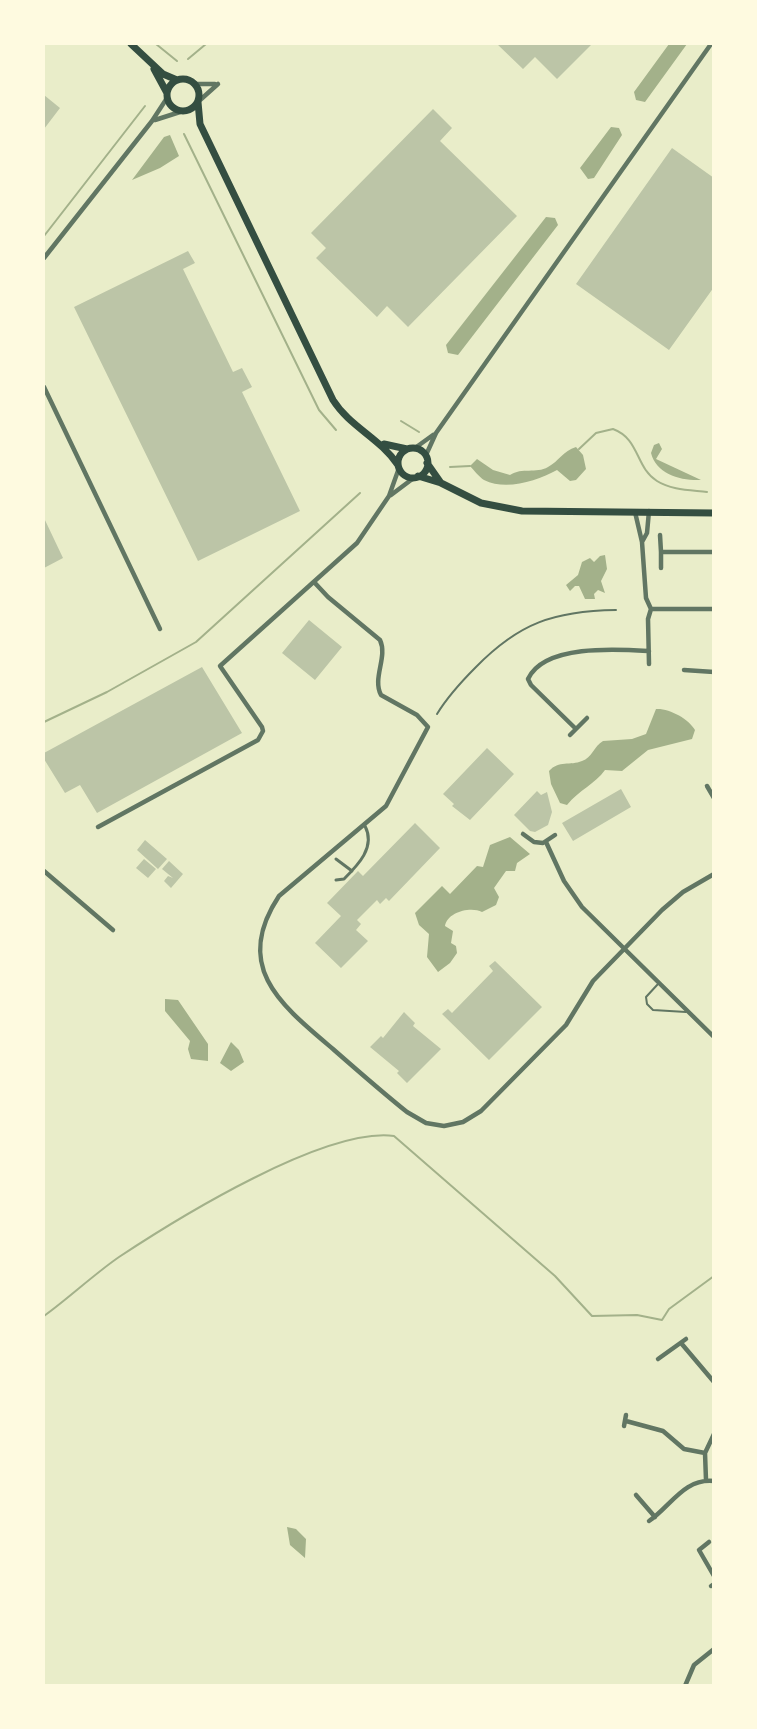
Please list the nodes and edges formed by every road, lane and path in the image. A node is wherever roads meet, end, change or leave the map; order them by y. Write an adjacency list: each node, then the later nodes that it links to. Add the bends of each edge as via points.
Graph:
1 (131, 44): 3 (main road)
2 (711, 44): 13 (street)
3 (151, 65): 4 (main road); 6 (main road)
4 (177, 80): 5 (main road); 6 (main road, via 170,85)
5 (195, 84): 7 (main road); 7 (street, via 218,84)
6 (167, 95): 8 (main road, via 171,107); 9 (street)
7 (198, 101): 8 (main road, via 193,109); 10 (main road)
8 (182, 112): 9 (street); 10 (main road)
9 (152, 121): 11 (street)
10 (200, 124): 14 (main road, via 333,400 351,423)
11 (44, 258)
12 (44, 387): 34 (street)
13 (436, 433): 15 (street); 16 (street)
14 (382, 443): 15 (main road); 18 (main road)
15 (411, 448): 16 (main road); 18 (main road, via 400,455)
16 (426, 455): 17 (main road)
17 (428, 463): 19 (main road); 20 (main road)
18 (399, 466): 19 (main road, via 406,476); 21 (street)
19 (417, 477): 20 (main road); 21 (street)
20 (441, 483): 22 (main road, via 481,503 506,509)
21 (390, 496): 30 (street, via 357,543)
22 (635, 511): 23 (main road); 26 (street)
23 (649, 511): 24 (main road); 26 (street)
24 (714, 513)
25 (660, 535): 27 (street)
26 (642, 542): 31 (street, via 646,598)
27 (661, 552): 28 (street); 29 (street)
28 (714, 552)
29 (661, 568)
30 (314, 582): 45 (street, via 220,666 262,727 258,740); 46 (street, via 380,640 383,650 379,692 424,720 427,731 390,800)
31 (651, 609): 32 (street); 35 (street)
32 (714, 609)
33 (616, 610): 39 (lane, via 567,613 529,625 491,652 453,691)
34 (160, 629)
35 (649, 651): 36 (street); 41 (street, via 579,652 554,659 531,674 531,685)
36 (649, 664)
37 (684, 670): 38 (street)
38 (714, 672)
39 (438, 714)
40 (587, 718): 41 (street)
41 (576, 729): 42 (street)
42 (570, 735)
43 (707, 786): 44 (street)
44 (714, 798)
45 (98, 826)
46 (365, 826): 51 (street, via 366,852); 56 (street, via 285,889 269,911 262,939 264,970 288,1011 406,1112 426,1123 457,1124 481,1111 566,1025 593,981)
47 (523, 834): 49 (street, via 534,842)
48 (555, 835): 49 (street)
49 (546, 843): 56 (street, via 582,907)
50 (336, 859): 51 (street)
51 (352, 870): 54 (street, via 344,879)
52 (44, 871): 55 (street)
53 (714, 874): 56 (street, via 672,901)
54 (336, 880)
55 (113, 930)
56 (624, 949): 57 (street)
57 (658, 983): 58 (street); 58 (lane, via 646,997 653,1010)
58 (689, 1012): 59 (street)
59 (714, 1037)
60 (686, 1339): 61 (street)
61 (681, 1343): 62 (street); 63 (street)
62 (658, 1359)
63 (714, 1382)
64 (625, 1420): 66 (street, via 663,1431 684,1449)
65 (714, 1434): 66 (street)
66 (705, 1453): 67 (street)
67 (706, 1480): 68 (street); 70 (street, via 683,1489)
68 (714, 1481)
69 (636, 1496): 70 (street)
70 (655, 1516): 71 (street)
71 (649, 1521)
72 (709, 1542): 73 (street, via 699,1550)
73 (714, 1576)
74 (714, 1649): 75 (street, via 694,1665)
75 (685, 1686)

